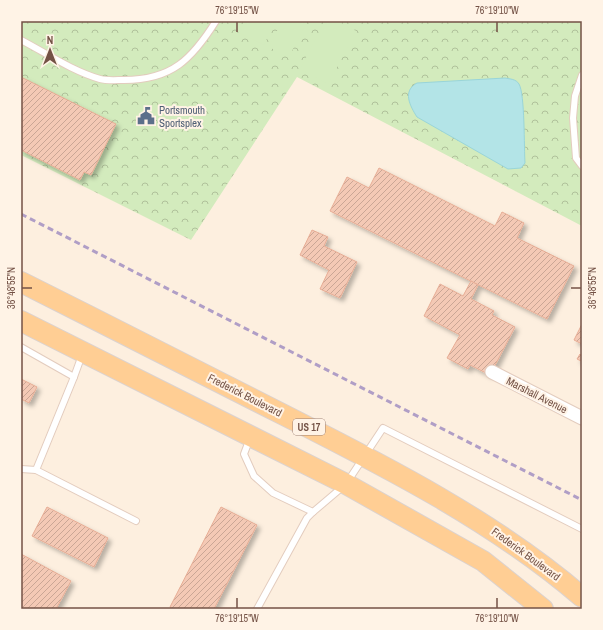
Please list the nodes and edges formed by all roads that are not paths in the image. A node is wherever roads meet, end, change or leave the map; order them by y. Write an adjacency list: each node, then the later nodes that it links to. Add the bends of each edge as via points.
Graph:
1 (216, 21): 2 (lane, via 201,44 184,62 170,71 135,80 101,80)
2 (21, 40)
3 (582, 75): 4 (lane)
4 (576, 96): 5 (lane); 6 (lane, via 573,118 576,158)
5 (582, 100)
6 (582, 166)
7 (21, 282): 15 (main road, Frederick Boulevard / US 17)
8 (21, 321): 10 (main road)
9 (21, 348): 12 (lane)
10 (83, 352): 12 (lane); 14 (main road)
11 (492, 372): 13 (street, Marshall Avenue)
12 (74, 377): 17 (lane)
13 (582, 418)
14 (250, 435): 18 (main road); 19 (lane, via 244,454 254,476 273,493)
15 (364, 456): 18 (lane); 21 (lane, via 383,428); 22 (main road, Frederick Boulevard / US 17, via 489,527 551,570)
16 (21, 469): 17 (lane)
17 (36, 470): 20 (lane)
18 (346, 484): 19 (lane); 24 (main road, via 483,561)
19 (313, 512): 23 (lane, via 307,518)
20 (136, 521)
21 (582, 529)
22 (582, 597)
23 (257, 609)
24 (543, 609)

